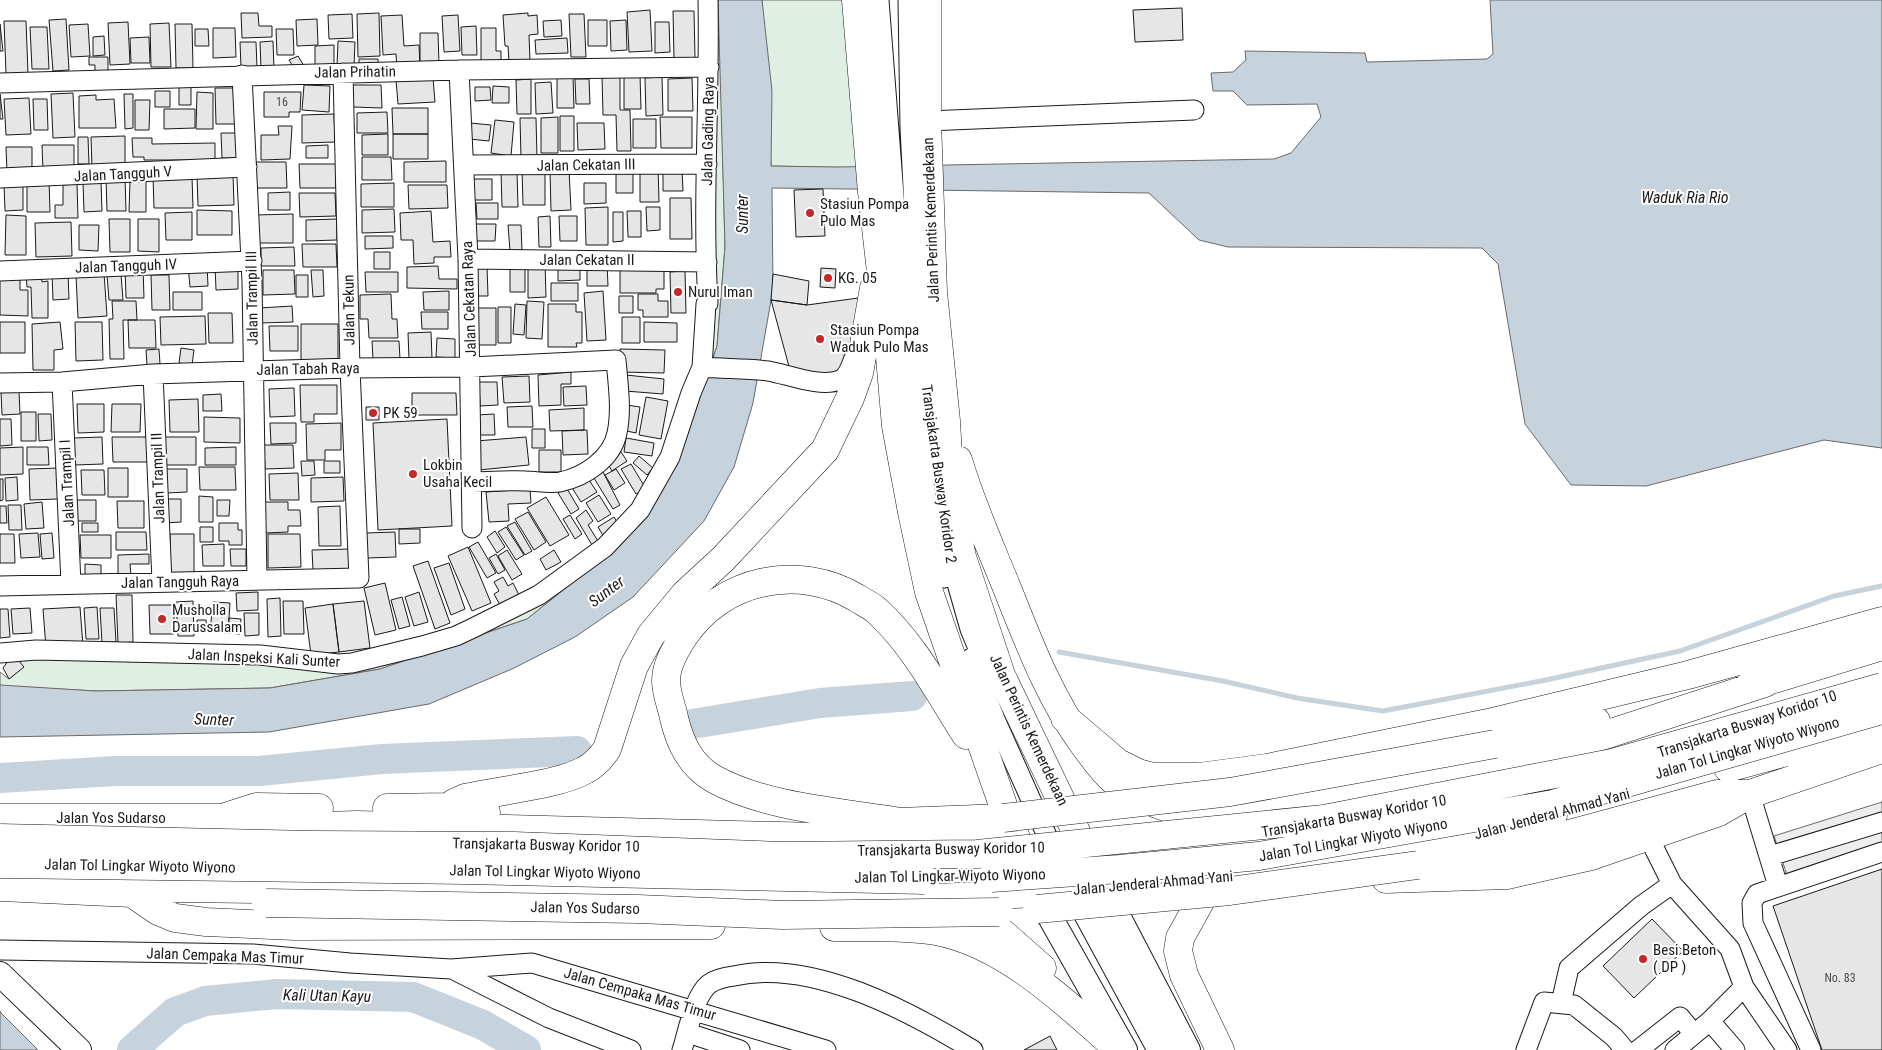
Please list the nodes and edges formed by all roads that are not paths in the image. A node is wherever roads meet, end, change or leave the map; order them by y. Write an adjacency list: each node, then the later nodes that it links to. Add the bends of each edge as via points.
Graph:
1 (708, 0): 6 (street, Jalan Gading Raya)
2 (856, 0): 13 (highway, Jalan Perintis Kemerdekaan)
3 (879, 0): 13 (street)
4 (908, 0): 16 (street)
5 (927, 0): 12 (highway, Jalan Perintis Kemerdekaan)
6 (710, 67): 7 (street, Jalan Prihatin); 14 (street, Jalan Gading Raya)
7 (459, 70): 8 (street, Jalan Prihatin); 15 (street, Jalan Cekatan Raya)
8 (343, 73): 9 (street, Jalan Prihatin); 29 (street, Jalan Tekun)
9 (242, 75): 10 (street, Jalan Prihatin); 17 (street, Jalan Trampil III)
10 (0, 83)
11 (1194, 110): 12 (street)
12 (927, 121): 16 (highway, Jalan Perintis Kemerdekaan)
13 (880, 161): 19 (highway, Jalan Perintis Kemerdekaan)
14 (707, 164): 15 (street, Jalan Cekatan III); 24 (street, Jalan Gading Raya)
15 (465, 165): 22 (street, Jalan Cekatan Raya)
16 (920, 165): 20 (highway, Jalan Perintis Kemerdekaan)
17 (247, 167): 18 (street, Jalan Tangguh V); 23 (street, Jalan Trampil III)
18 (0, 178)
19 (883, 195): 21 (highway, Jalan Perintis Kemerdekaan); 45 (street, Transjakarta Busway Koridor 2, via 908,391 931,526 947,590)
20 (921, 199): 34 (highway, Jalan Perintis Kemerdekaan); 45 (street, Transjakarta Busway Koridor 2, via 921,343 946,544)
21 (876, 237): 26 (highway, via 874,296); 45 (highway, Jalan Perintis Kemerdekaan, via 896,426 929,592)
22 (468, 259): 24 (street, Jalan Cekatan II); 27 (street, Jalan Cekatan Raya)
23 (252, 261): 25 (street, Jalan Tangguh IV); 30 (street, Jalan Trampil III)
24 (706, 262): 28 (street, Jalan Inspeksi Kali Sunter)
25 (0, 271)
26 (867, 331): 28 (street, via 847,376 841,380 832,382 791,378 764,371); 55 (highway, via 859,373 825,450 664,618 639,655 607,749 600,760 567,778 464,798)
27 (471, 367): 29 (street, Jalan Tabah Raya); 35 (street, Jalan Cekatan Raya); 35 (street, Jalan Tabah Raya, via 616,360 619,400 617,433 610,452 590,470 560,482)
28 (705, 367): 44 (street, Jalan Inspeksi Kali Sunter, via 691,393 670,456 640,510 624,528 605,547 539,595 456,636 338,664 260,655 36,650)
29 (350, 368): 30 (street, Jalan Tabah Raya); 37 (street, Jalan Tekun)
30 (252, 371): 31 (street, Jalan Tabah Raya); 38 (street, Jalan Trampil III, via 256,427)
31 (153, 374): 32 (street, Jalan Tabah Raya); 39 (street, Jalan Trampil II)
32 (62, 382): 33 (street, Jalan Tabah Raya); 40 (street, Jalan Trampil I)
33 (0, 383)
34 (946, 421): 45 (highway, Jalan Perintis Kemerdekaan, via 951,505 962,556); 51 (highway, via 965,484 1017,614 1047,685)
35 (472, 482): 36 (street, Jalan Cekatan Raya)
36 (472, 528)
37 (359, 578): 38 (street, Jalan Tangguh Raya)
38 (257, 580): 39 (street, Jalan Tangguh Raya)
39 (162, 582): 40 (street, Jalan Tangguh Raya)
40 (71, 584): 41 (street, Jalan Tangguh Raya)
41 (0, 586)
42 (1882, 621): 51 (highway, via 1688,675 1488,723 1267,768 1199,777 1153,777 1138,772 1118,762)
43 (1882, 646): 47 (highway, Jalan Jenderal Ahmad Yani)
44 (0, 653)
45 (976, 676): 59 (highway, via 903,640 875,609 829,584 805,580 764,580 737,590 711,606 693,623 670,660 666,682 679,742 698,766 714,779 782,803); 67 (highway, Jalan Perintis Kemerdekaan); 67 (highway, via 994,779)
46 (1882, 682): 67 (street, Transjakarta Busway Koridor 10, via 1669,750 1553,780 1281,831)
47 (1765, 684): 58 (highway, Jalan Jenderal Ahmad Yani, via 1500,769); 67 (highway, Jalan Jenderal Ahmad Yani, bridge, via 1495,744 1230,792)
48 (1882, 687): 63 (highway, Jalan Tol Lingkar Wiyoto Wiyono, bridge, via 1612,762 1324,819 977,854 784,856 514,846)
49 (1882, 701): 67 (street, Transjakarta Busway Koridor 10, via 1554,796 1275,852)
50 (1882, 710): 72 (highway, Jalan Tol Lingkar Wiyoto Wiyono, bridge, via 1553,804 1259,856 1120,869 924,880 378,868)
51 (1065, 718): 58 (highway, via 1101,768 1124,788)
52 (1882, 726): 71 (highway, Jalan Jenderal Ahmad Yani, via 1492,831)
53 (1882, 749): 54 (highway, Jalan Jenderal Ahmad Yani)
54 (1750, 794): 64 (highway, via 1719,812); 68 (street); 82 (highway, Jalan Jenderal Ahmad Yani, bridge, via 1717,794 1510,850 1455,859 1230,891)
55 (445, 807): 57 (highway, Jalan Yos Sudarso, via 256,807); 59 (highway, Jalan Yos Sudarso, via 474,812)
56 (0, 818): 57 (highway, Jalan Yos Sudarso)
57 (222, 818): 65 (highway, Jalan Yos Sudarso, via 252,828)
58 (1199, 819): 67 (highway, Jalan Jenderal Ahmad Yani)
59 (901, 822): 67 (highway, Jalan Yos Sudarso)
60 (1882, 822): 62 (street)
61 (0, 831): 65 (street, Transjakarta Busway Koridor 10)
62 (1847, 833): 68 (street); 70 (street)
63 (0, 838)
64 (1649, 838): 75 (highway, via 1592,856 1507,875); 76 (street)
65 (366, 842): 67 (highway, Jalan Yos Sudarso, via 970,841); 67 (street, Transjakarta Busway Koridor 10, via 923,871); 69 (street, Transjakarta Busway Koridor 10, via 269,854); 79 (highway, via 371,870)
66 (1882, 852): 70 (street)
67 (1059, 856): 74 (highway, Jalan Jenderal Ahmad Yani); 82 (highway, Jalan Jenderal Ahmad Yani); 100 (street); 101 (street, via 1130,963); 102 (main road)
68 (1770, 856): 77 (street)
69 (0, 857)
70 (1855, 861): 77 (street)
71 (1330, 862): 73 (highway, Jalan Jenderal Ahmad Yani); 75 (highway)
72 (0, 864)
73 (1290, 869): 74 (highway, Jalan Jenderal Ahmad Yani); 75 (highway, via 1313,887)
74 (1213, 878): 103 (highway, via 1180,938 1178,951 1188,982)
75 (1382, 879)
76 (1672, 884): 86 (street, via 1730,949); 87 (street, via 1569,968)
77 (1778, 886): 110 (street, via 1757,894 1752,903 1752,917)
78 (0, 887): 80 (highway, Jalan Yos Sudarso)
79 (359, 889): 80 (highway, Jalan Yos Sudarso, via 179,888); 81 (highway, Jalan Yos Sudarso)
80 (132, 893): 82 (highway, Jalan Yos Sudarso, bridge, via 178,901 783,915 965,913); 89 (highway, via 158,911 176,918 206,922 296,926 675,924 936,931 958,937 1006,959)
81 (933, 898): 82 (highway, Jalan Yos Sudarso); 89 (highway, via 999,930 1015,942 1045,971)
82 (1037, 901): 99 (main road)
83 (0, 950): 84 (street, Jalan Cempaka Mas Timur, via 253,954)
84 (451, 969): 88 (street, Jalan Cempaka Mas Timur, via 532,963); 94 (street, Jalan Cempaka Mas Timur, via 549,1018)
85 (0, 974): 93 (main road)
86 (1744, 987): 90 (street); 109 (street)
87 (1561, 1003): 104 (street, via 1544,1002); 105 (street, via 1574,1005)
88 (695, 1010): 92 (street); 96 (street, Jalan Cempaka Mas Timur); 97 (street, via 701,992 710,983 756,972 792,974 830,983 894,1008)
89 (1082, 1018): 98 (highway)
90 (1710, 1021): 91 (street); 108 (street)
91 (1694, 1034): 106 (street, via 1680,1017); 107 (street)
92 (685, 1041): 95 (street)
93 (78, 1048)
94 (631, 1050)
95 (740, 1050)
96 (826, 1050)
97 (973, 1050)
98 (1119, 1050)
99 (1125, 1050)
100 (1157, 1050)
101 (1174, 1050)
102 (1188, 1050)
103 (1220, 1050)
104 (1526, 1050)
105 (1625, 1050)
106 (1638, 1050)
107 (1675, 1050)
108 (1735, 1050)
109 (1787, 1050)
110 (1811, 1050)

